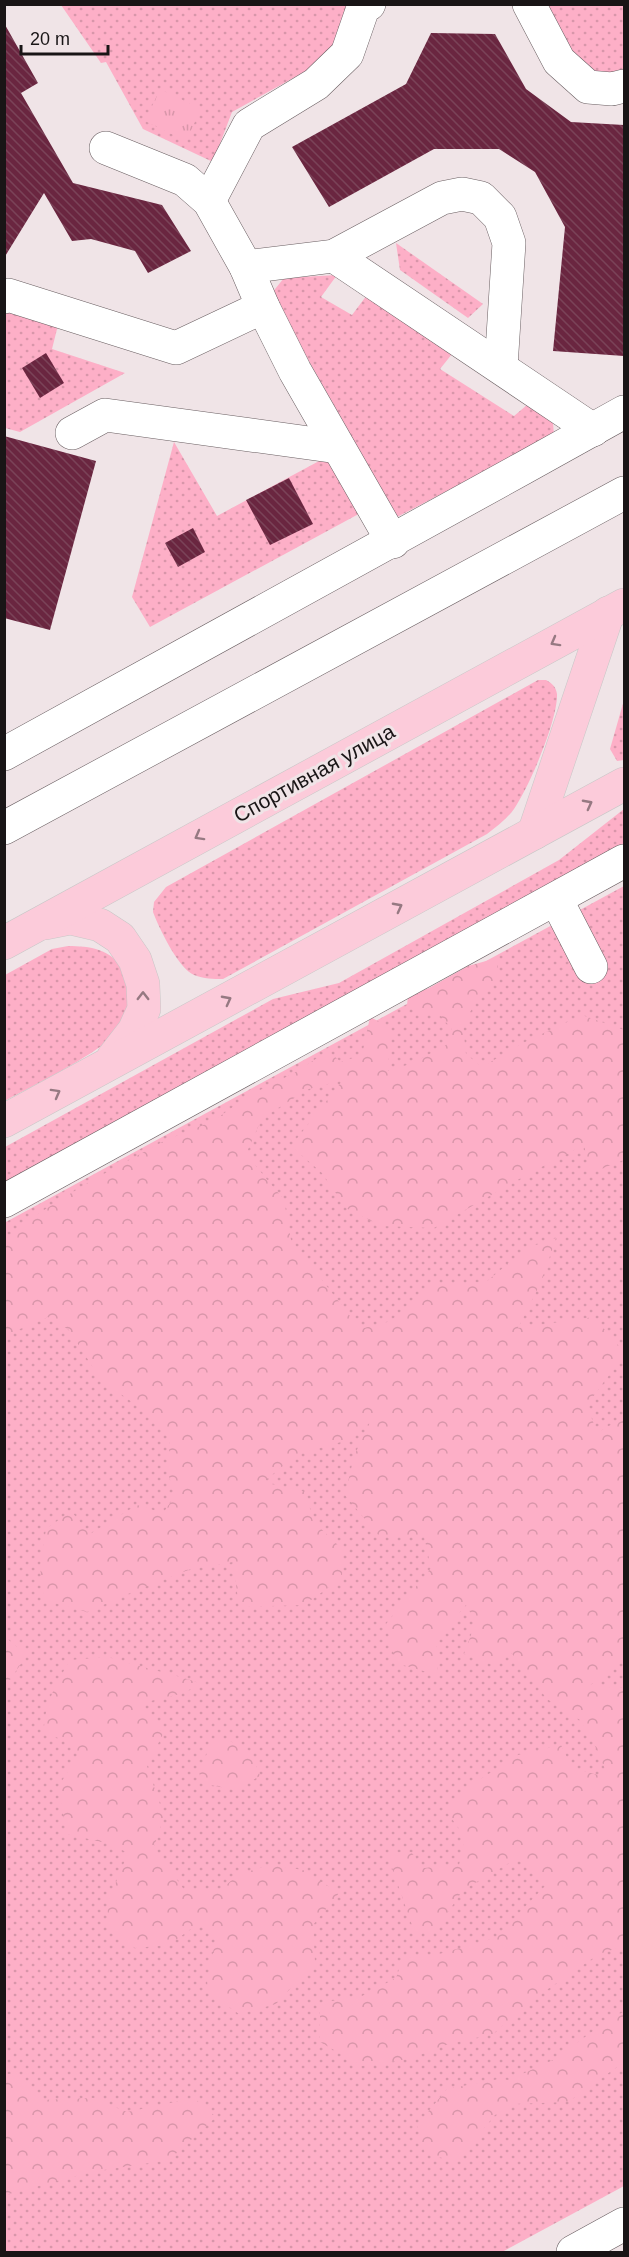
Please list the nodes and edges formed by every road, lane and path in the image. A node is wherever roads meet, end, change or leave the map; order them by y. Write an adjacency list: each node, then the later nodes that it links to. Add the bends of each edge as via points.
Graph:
1 (369, 4): 5 (street, via 363,8 347,54 316,84 249,125)
2 (529, 4): 3 (street, via 559,61 588,87)
3 (624, 86)
4 (106, 148): 5 (street, via 184,180)
5 (209, 201): 7 (street)
6 (334, 256): 7 (street); 10 (street); 10 (street, via 442,198 481,198 500,217 509,243)
7 (246, 267): 9 (street)
8 (4, 297): 9 (street, via 8,295 176,348)
9 (263, 307): 14 (street)
10 (501, 367): 12 (street)
11 (624, 412): 12 (street)
12 (593, 430): 16 (street)
13 (72, 433): 14 (street, via 105,415)
14 (338, 447): 16 (street)
15 (624, 493): 20 (street)
16 (393, 542): 18 (street)
17 (616, 609): 21 (main road); 24 (main road, Спортивная улица, one-way to 24)
18 (4, 754)
19 (624, 784): 21 (main road, one-way to 19)
20 (4, 828)
21 (534, 833): 27 (main road, one-way to 21)
22 (624, 861): 23 (street)
23 (556, 899): 26 (street); 29 (street)
24 (39, 924): 25 (main road, Спортивная улица); 27 (main road, one-way to 24, via 134,1031 144,1009 143,984 135,960 120,938 100,925 70,918)
25 (4, 943)
26 (591, 967)
27 (108, 1064): 28 (main road, one-way to 27)
28 (4, 1121)
29 (4, 1201)
30 (624, 2224): 31 (street)
31 (573, 2253)

